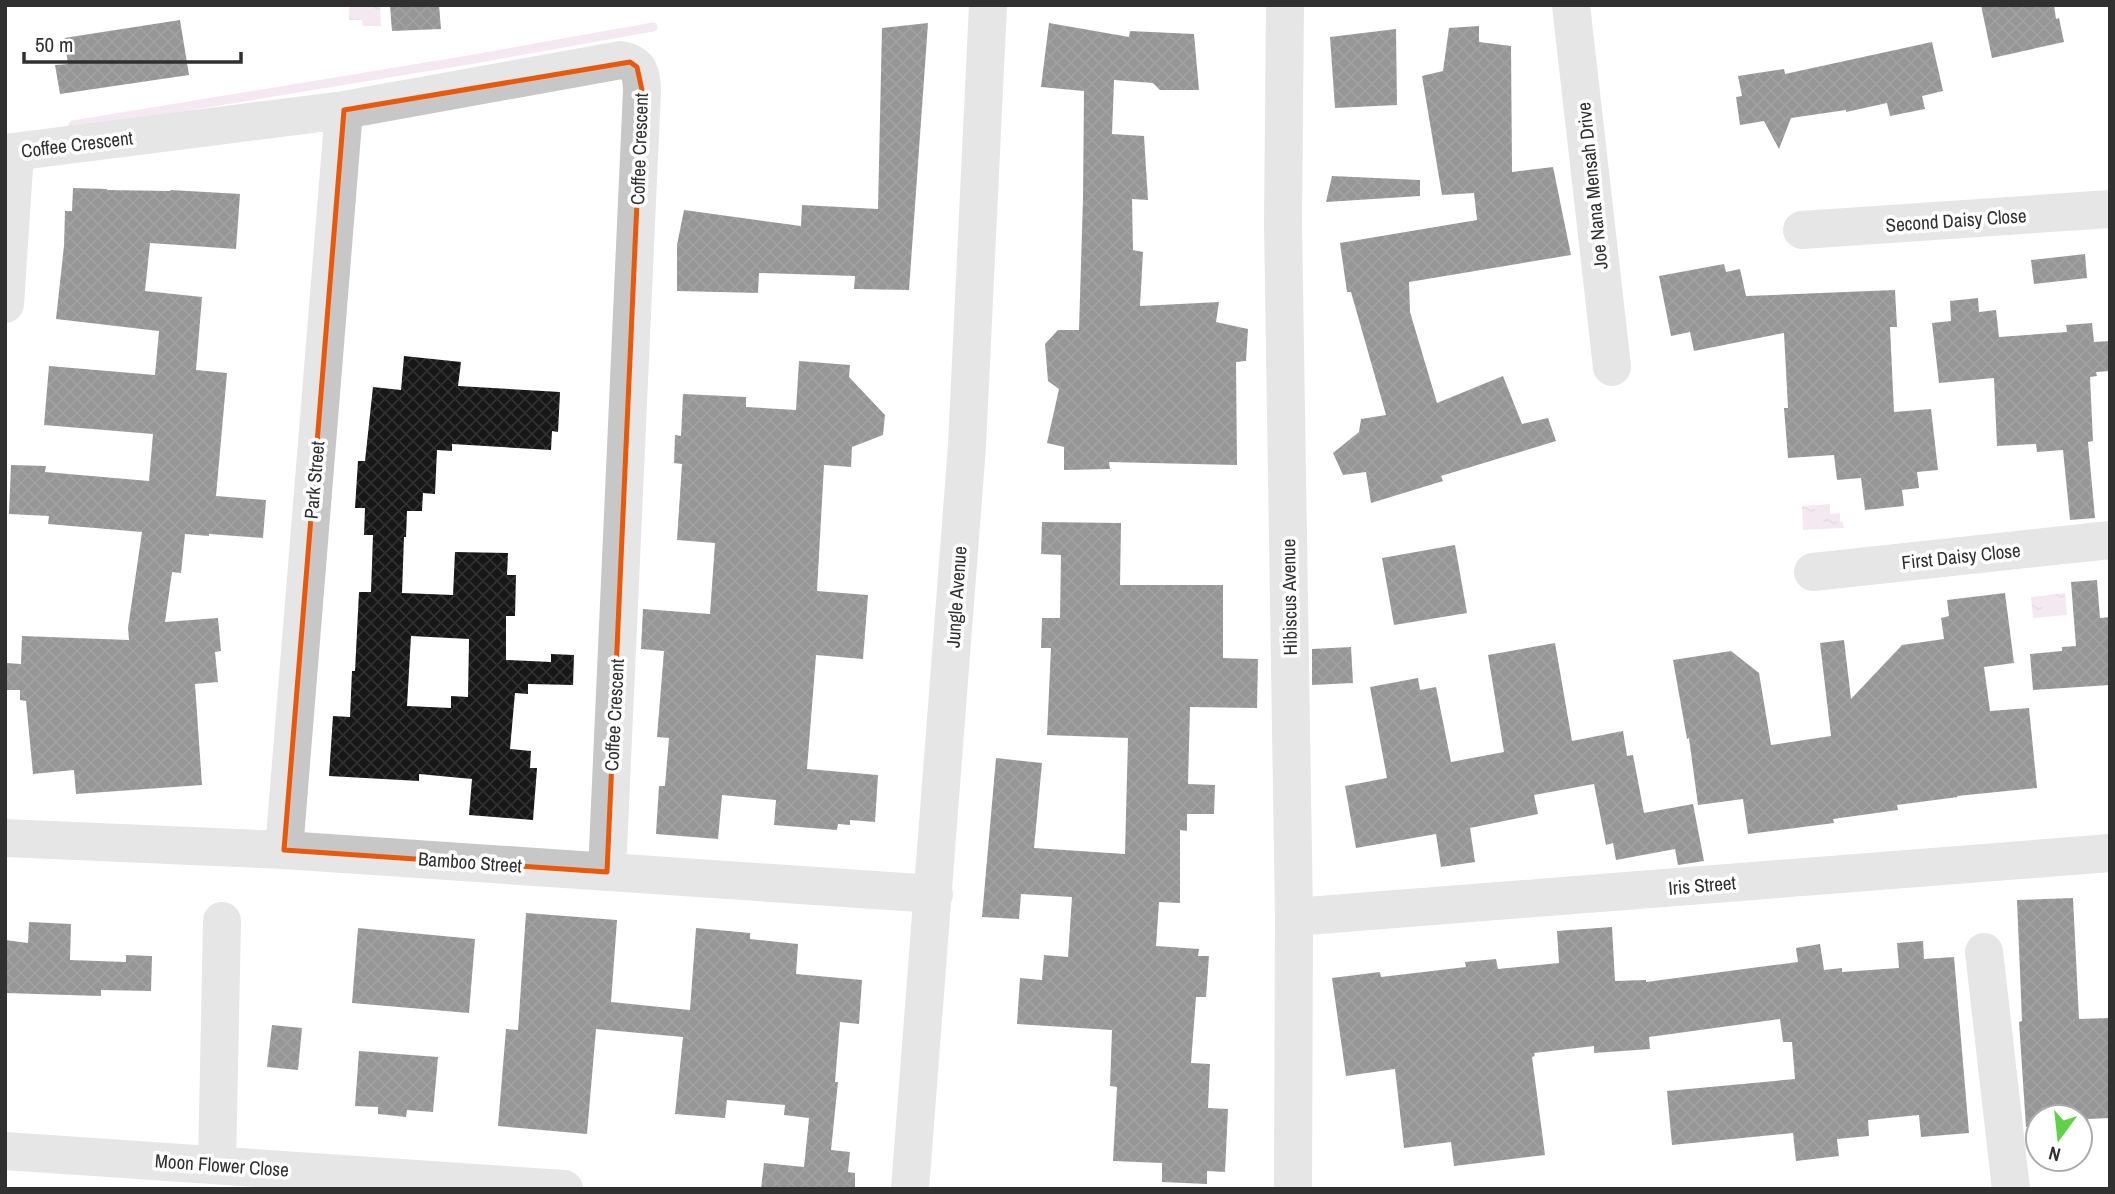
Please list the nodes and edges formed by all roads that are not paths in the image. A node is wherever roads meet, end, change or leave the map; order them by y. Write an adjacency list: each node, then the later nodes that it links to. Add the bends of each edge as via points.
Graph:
1 (988, 5): 16 (street, Jungle Avenue, via 967,446)
2 (1285, 5): 17 (street, Hibiscus Avenue, via 1283,223)
3 (1571, 5): 9 (street, Joe Nana Mensah Drive)
4 (344, 110): 5 (street, Coffee Crescent); 13 (street, Park Street); 15 (street, Coffee Crescent, via 621,60 637,67 642,90)
5 (10, 153): 8 (street)
6 (2110, 209): 7 (street, Second Daisy Close)
7 (1802, 230)
8 (5, 304)
9 (1612, 367)
10 (2110, 540): 11 (street, First Daisy Close)
11 (1812, 572)
12 (5, 838): 13 (street, Bamboo Street)
13 (284, 850): 15 (street, Bamboo Street)
14 (2110, 853): 17 (street, Iris Street)
15 (607, 872): 16 (street, Bamboo Street)
16 (934, 894): 23 (street, Jungle Avenue)
17 (1294, 917): 24 (street, Hibiscus Avenue)
18 (222, 921): 21 (street)
19 (1984, 952): 25 (street)
20 (5, 1151): 21 (street, Moon Flower Close)
21 (218, 1165): 22 (street, Moon Flower Close)
22 (564, 1189)
23 (910, 1189)
24 (1293, 1189)
25 (2011, 1189)

